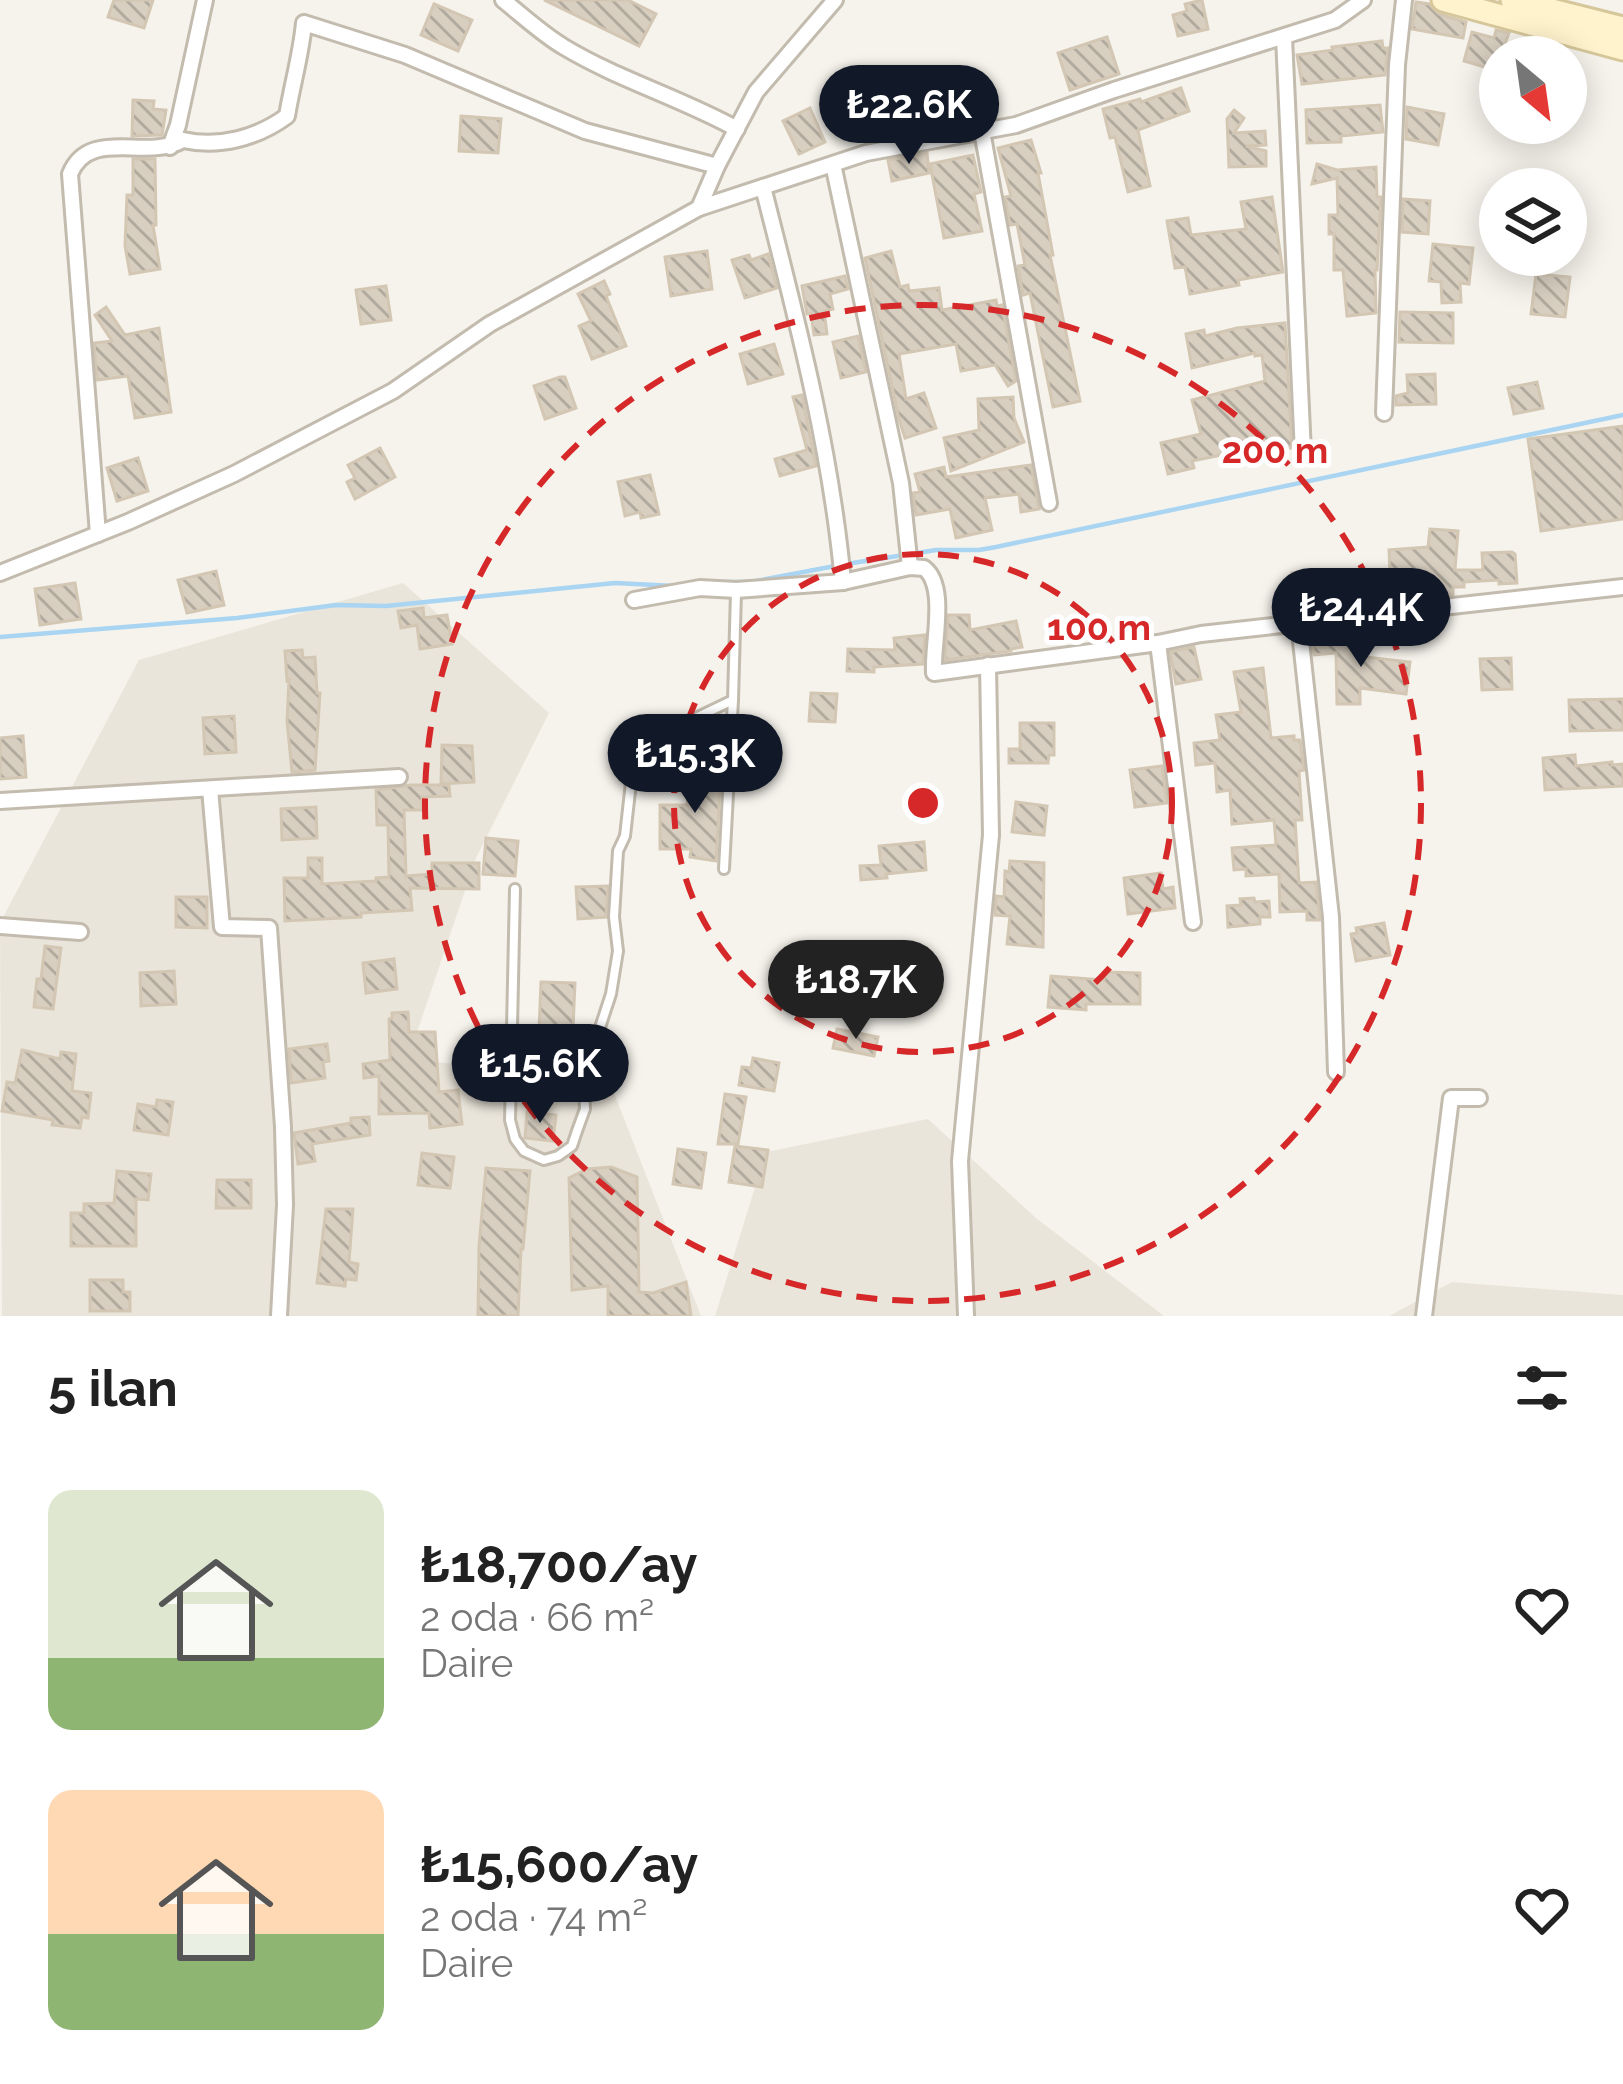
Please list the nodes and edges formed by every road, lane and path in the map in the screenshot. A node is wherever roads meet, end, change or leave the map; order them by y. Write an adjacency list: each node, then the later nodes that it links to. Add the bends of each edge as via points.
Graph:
1 (205, 0): 13 (street)
2 (503, 0): 11 (street, via 564,47)
3 (835, 0): 11 (street, via 756,92)
4 (1364, 0): 9 (street)
5 (1404, 0): 18 (street)
6 (1442, 0): 10 (street)
7 (1512, 0): 8 (street)
8 (1623, 28)
9 (1284, 37): 12 (street); 19 (street)
10 (1623, 49)
11 (737, 129): 15 (street)
12 (982, 131): 14 (street); 20 (street)
13 (170, 147): 15 (street, via 237,140 287,116 304,23 405,55 585,131); 21 (street, via 92,149 76,158 70,174)
14 (833, 164): 16 (street); 22 (street, via 901,483)
15 (717, 166): 17 (street)
16 (763, 187): 17 (street); 24 (street, via 806,363)
17 (699, 208): 21 (street, via 490,325 393,392)
18 (1384, 413)
19 (1303, 453)
20 (1048, 503)
21 (98, 534): 23 (street)
22 (910, 567): 24 (street); 30 (street, via 935,579 934,673)
23 (0, 573)
24 (843, 582): 26 (street)
25 (1623, 587): 28 (street)
26 (736, 590): 27 (street); 31 (lane)
27 (634, 599)
28 (1299, 623): 29 (street); 40 (street, via 1331,917)
29 (1158, 643): 30 (street); 37 (street)
30 (988, 665): 43 (street, via 991,836 960,1161)
31 (733, 700): 35 (lane); 36 (lane, via 635,747 618,851 611,994 572,1146 544,1160 524,1151 510,1120)
32 (399, 777): 33 (street)
33 (210, 789): 34 (street); 42 (street, via 222,927 268,928 284,1146)
34 (0, 801)
35 (724, 869)
36 (515, 890)
37 (1193, 922)
38 (0, 926): 39 (street)
39 (80, 932)
40 (1336, 1072)
41 (1479, 1098): 44 (street, via 1451,1098)
42 (279, 1316)
43 (966, 1316)
44 (1424, 1316)

